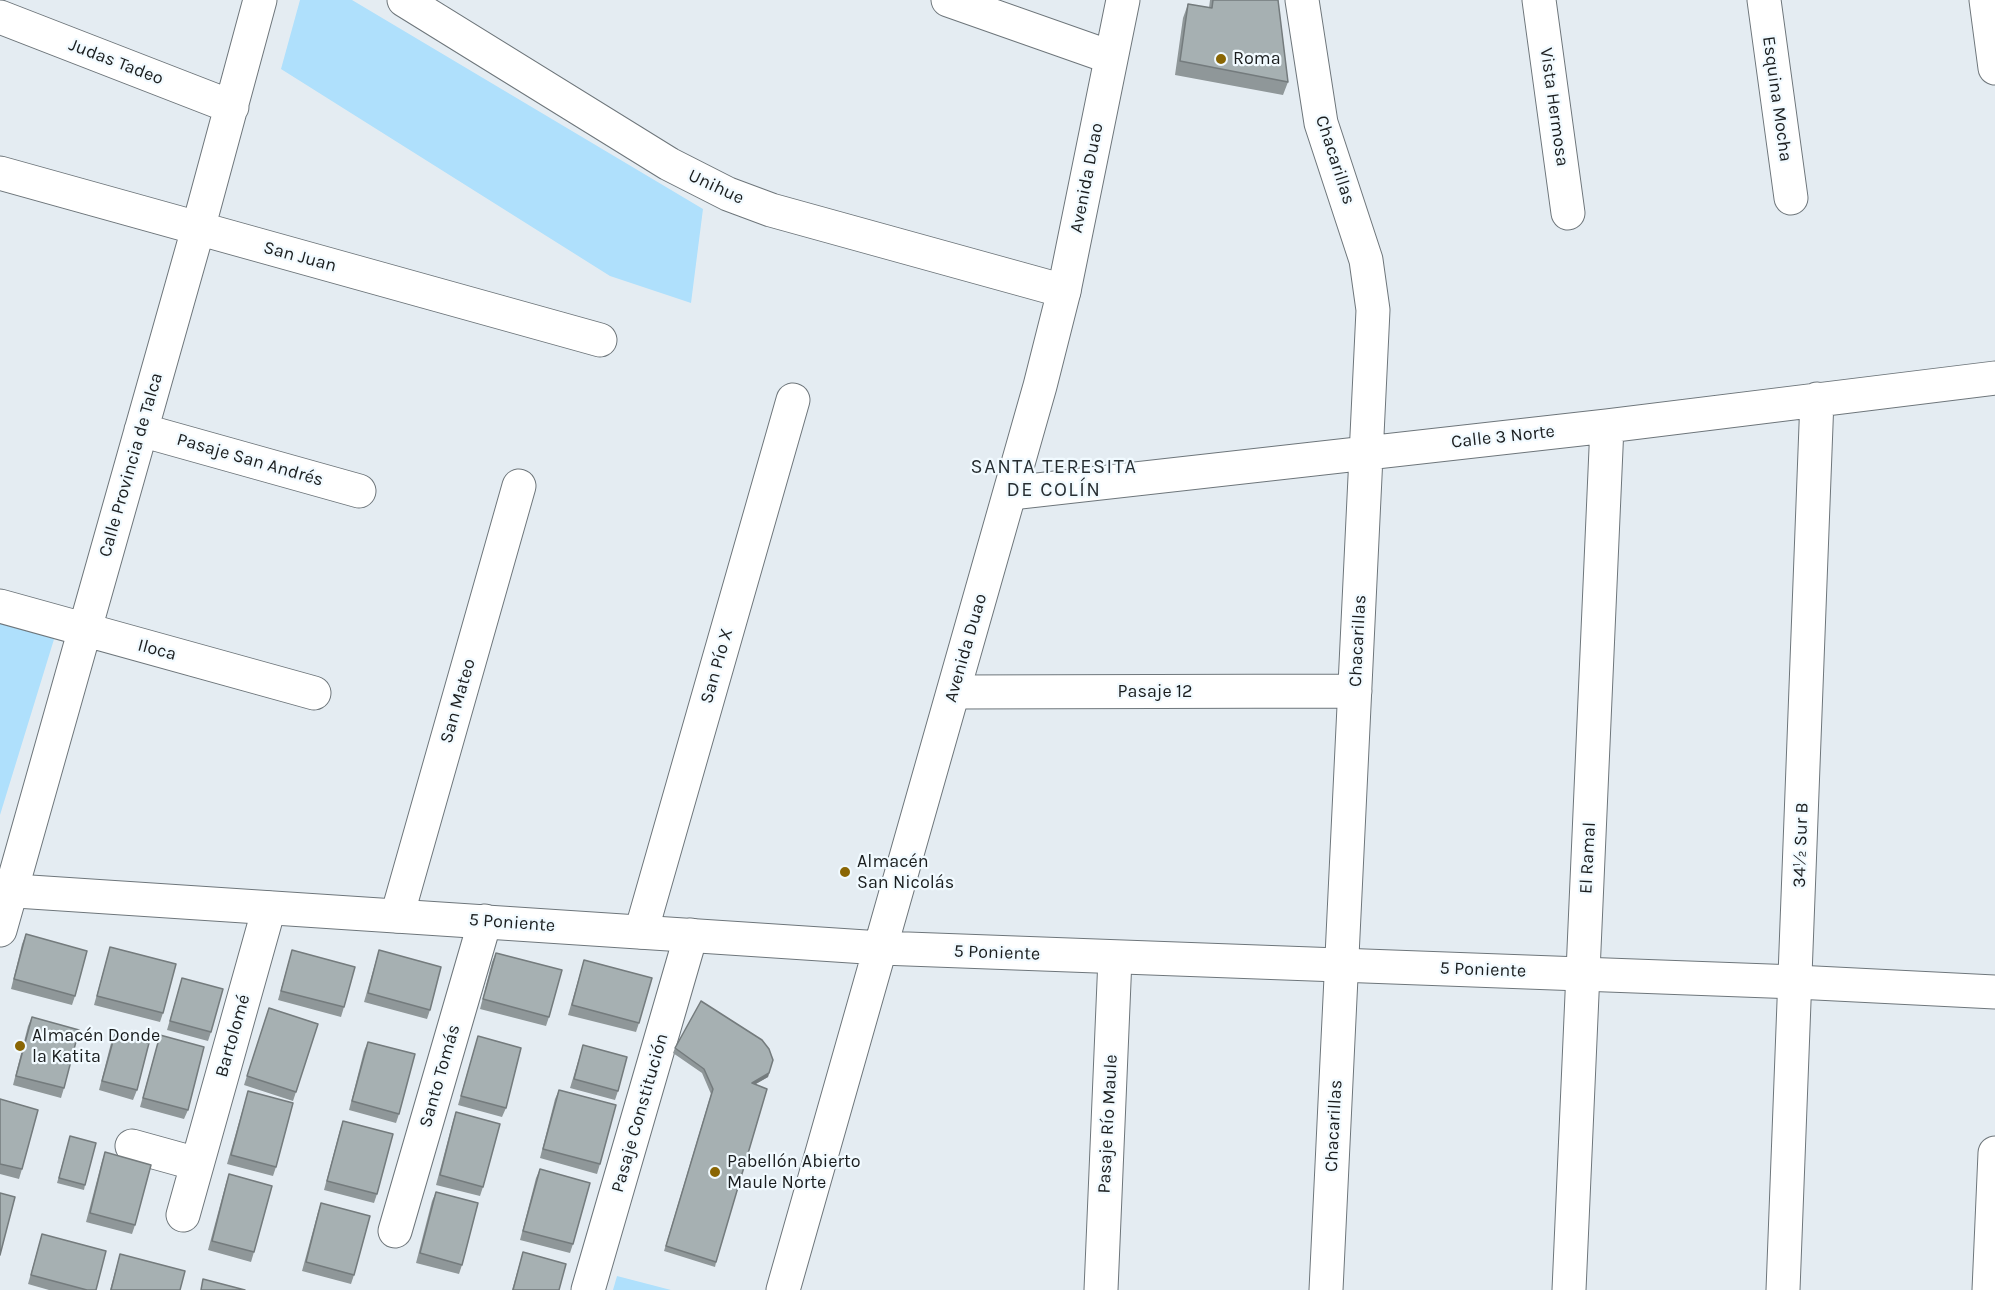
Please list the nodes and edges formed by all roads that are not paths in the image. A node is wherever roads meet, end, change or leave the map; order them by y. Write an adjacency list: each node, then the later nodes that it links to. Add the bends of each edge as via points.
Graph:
1 (260, 0): 12 (street, Calle Provincia de Talca)
2 (404, 0): 17 (street, Unihue, via 669,164 728,194 771,210)
3 (948, 0): 10 (street)
4 (1123, 0): 10 (street, Avenida Duao)
5 (1302, 0): 24 (street, Chacarillas, via 1321,123 1358,232 1371,287 1373,333)
6 (1539, 0): 15 (street, Vista Hermosa)
7 (1764, 0): 14 (street, Esquina Mocha)
8 (1986, 0): 11 (street)
9 (0, 17): 12 (street, Judas Tadeo)
10 (1110, 57): 17 (street, Avenida Duao)
11 (1995, 68)
12 (232, 106): 16 (street, Calle Provincia de Talca)
13 (0, 173): 16 (street, San Juan)
14 (1791, 198)
15 (1568, 213)
16 (198, 229): 18 (street, San Juan); 23 (street, Calle Provincia de Talca)
17 (1064, 291): 27 (street, Avenida Duao)
18 (600, 340)
19 (1995, 378): 20 (street, Calle 3 Norte)
20 (1817, 399): 22 (street, Calle 3 Norte); 44 (street, 34½ Sur B)
21 (793, 400): 38 (street, San Pío X)
22 (1607, 426): 24 (street, Calle 3 Norte); 43 (street, El Ramal)
23 (141, 430): 26 (street, Pasaje San Andrés); 29 (street, Calle Provincia de Talca)
24 (1367, 452): 27 (street, Calle 3 Norte); 30 (street, Chacarillas)
25 (519, 486): 35 (street, San Mateo)
26 (358, 491)
27 (1011, 493): 31 (street, Avenida Duao)
28 (0, 606): 29 (street, Iloca)
29 (84, 630): 32 (street, Iloca); 33 (street, Calle Provincia de Talca)
30 (1356, 691): 31 (street, Pasaje 12); 42 (street, Chacarillas)
31 (954, 692): 40 (street, Avenida Duao)
32 (315, 693)
33 (6, 891): 34 (street, 5 Poniente); 37 (street, Calle Provincia de Talca)
34 (269, 908): 35 (street, 5 Poniente); 48 (street, Bartolomé)
35 (397, 916): 36 (street, 5 Poniente)
36 (485, 921): 38 (street, 5 Poniente); 50 (street, Santo Tomás)
37 (0, 930)
38 (641, 932): 39 (street, 5 Poniente)
39 (691, 935): 40 (street, 5 Poniente); 51 (street, Pasaje Constitución)
40 (881, 948): 41 (street, 5 Poniente); 52 (street, Avenida Duao)
41 (1115, 957): 42 (street, 5 Poniente); 53 (street, Pasaje Río Maule)
42 (1341, 966): 43 (street, 5 Poniente); 54 (street, Chacarillas)
43 (1583, 973): 44 (street, 5 Poniente); 55 (street, El Ramal)
44 (1796, 982): 45 (street, 5 Poniente); 56 (street, 34½ Sur B)
45 (1995, 992)
46 (132, 1146): 48 (street)
47 (1995, 1153): 57 (street)
48 (197, 1164): 49 (street, Bartolomé)
49 (183, 1215)
50 (395, 1231)
51 (588, 1290)
52 (783, 1290)
53 (1101, 1290)
54 (1326, 1290)
55 (1569, 1290)
56 (1783, 1290)
57 (1989, 1290)

